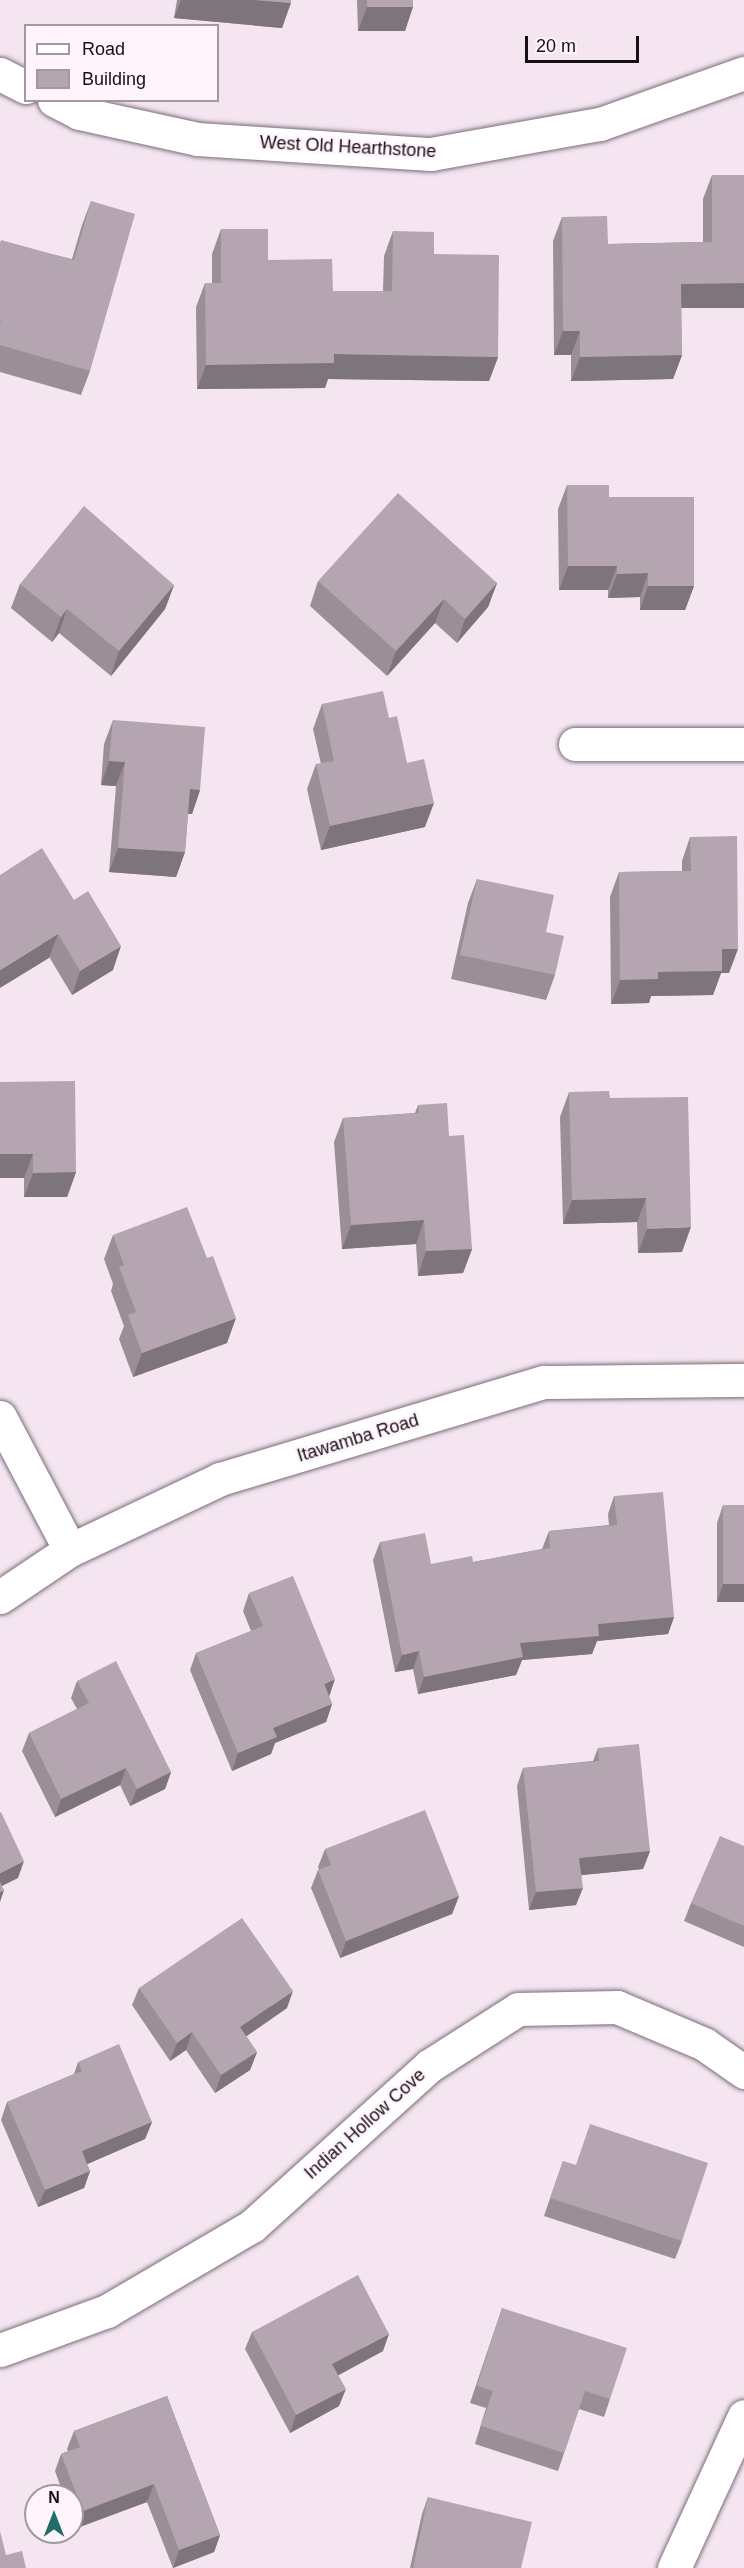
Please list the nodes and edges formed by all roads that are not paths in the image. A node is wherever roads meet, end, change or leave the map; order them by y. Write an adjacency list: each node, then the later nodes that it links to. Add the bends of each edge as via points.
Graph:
1 (744, 73): 4 (street, West Old Hearthstone, via 600,124 431,154 197,139 79,113)
2 (0, 74): 3 (street)
3 (24, 86)
4 (58, 102)
5 (574, 744): 6 (street)
6 (744, 744)
7 (744, 1380): 9 (street, Itawamba Road, via 544,1382 220,1479)
8 (0, 1418): 9 (street)
9 (70, 1550): 10 (street, Itawamba Road)
10 (0, 1597)
11 (744, 2072): 12 (street, Indian Hollow Cove, via 705,2044 617,2007 518,2009 429,2067 252,2226 107,2311)
12 (0, 2350)
13 (744, 2416): 14 (street)
14 (674, 2568)

